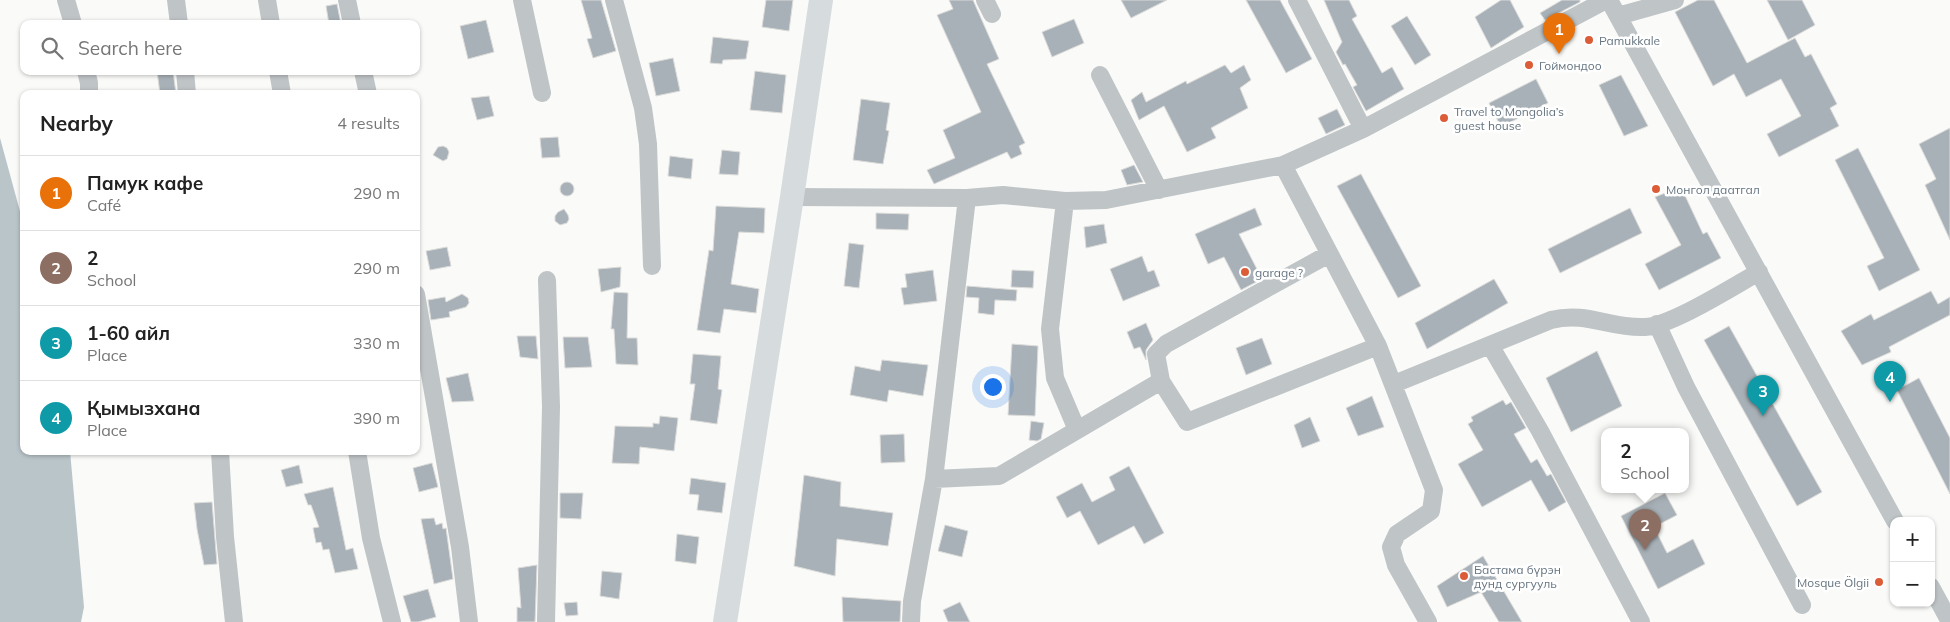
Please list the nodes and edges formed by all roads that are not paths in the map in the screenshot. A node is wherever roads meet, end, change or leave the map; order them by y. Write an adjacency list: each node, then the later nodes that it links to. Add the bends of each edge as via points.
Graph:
1 (66, 0): 12 (street)
2 (176, 0): 13 (street)
3 (267, 0): 14 (street)
4 (347, 0): 15 (street)
5 (522, 0): 25 (street)
6 (614, 0): 33 (street, via 643,108 648,144)
7 (821, 0): 29 (street)
8 (1297, 0): 26 (street)
9 (1607, 0): 11 (street); 26 (street)
10 (1675, 0): 11 (street)
11 (1618, 16): 34 (street)
12 (72, 20)
13 (178, 20)
14 (270, 20)
15 (351, 20)
16 (87, 75): 21 (street)
17 (185, 75): 22 (street)
18 (279, 75): 23 (street)
19 (364, 75): 24 (street)
20 (1100, 75): 28 (street)
21 (89, 90)
22 (187, 90)
23 (281, 90)
24 (367, 90)
25 (542, 93)
26 (1363, 130): 27 (street)
27 (1283, 165): 28 (street); 32 (street)
28 (1159, 190): 31 (street, via 1106,200)
29 (792, 197): 30 (street); 54 (street)
30 (966, 198): 31 (street, via 1003,195); 45 (street)
31 (1065, 200): 42 (street, via 1050,329 1055,378)
32 (1328, 254): 39 (street); 40 (street, via 1166,344 1156,354)
33 (652, 266)
34 (1759, 272): 37 (street, via 1671,320); 46 (street)
35 (547, 280): 53 (street, via 552,406)
36 (420, 317): 52 (street, via 460,547)
37 (1657, 324): 38 (street, via 1647,328 1622,326 1567,316); 48 (street, via 1686,387)
38 (1490, 345): 41 (street); 57 (street, via 1540,431)
39 (1378, 346): 40 (street, via 1187,422); 41 (street)
40 (1161, 381): 42 (street)
41 (1394, 384): 56 (street, via 1434,490 1430,511 1397,534 1391,547 1396,565)
42 (1077, 430): 45 (street, via 999,476)
43 (220, 455): 50 (street)
44 (358, 455): 51 (street, via 371,538)
45 (934, 479): 55 (street)
46 (1893, 517)
47 (1935, 593): 49 (street)
48 (1802, 605)
49 (1948, 612)
50 (234, 622)
51 (392, 622)
52 (469, 622)
53 (546, 622)
54 (724, 622)
55 (911, 622)
56 (1428, 622)
57 (1641, 622)

